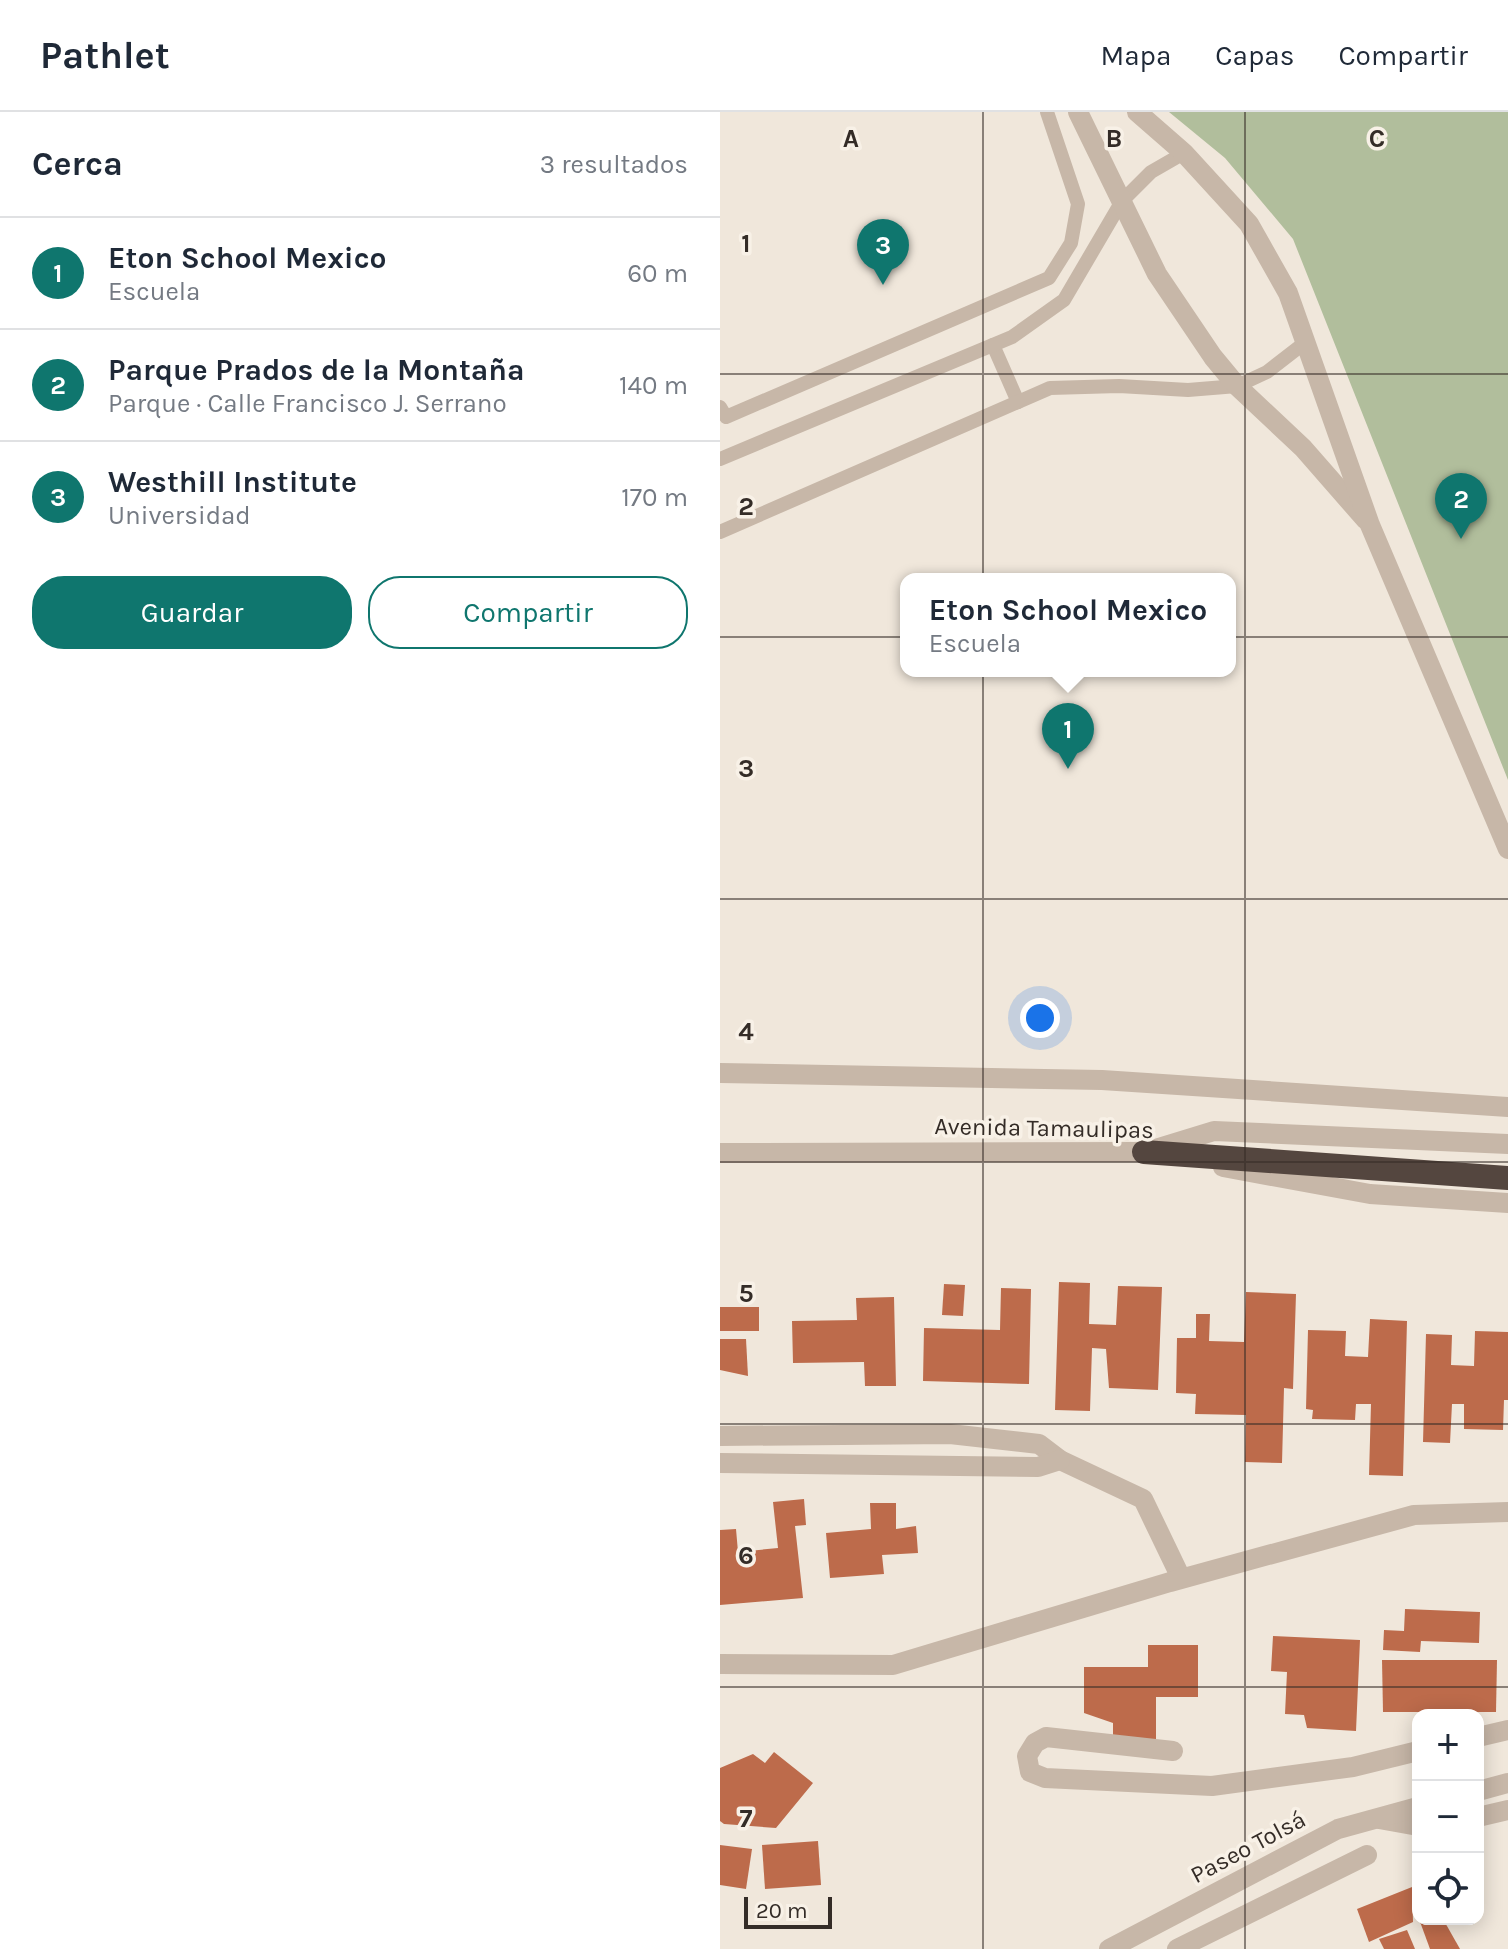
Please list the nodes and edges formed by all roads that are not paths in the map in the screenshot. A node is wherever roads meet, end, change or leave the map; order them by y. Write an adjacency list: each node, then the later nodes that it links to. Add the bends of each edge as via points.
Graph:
1 (1047, 112): 10 (lane, via 1078,204 1071,243 1049,278 726,417)
2 (1078, 112): 5 (street)
3 (1137, 112): 4 (street)
4 (1184, 153): 5 (lane, via 1151,172); 6 (street, via 1249,224 1288,293)
5 (1122, 201): 7 (lane, via 1064,300); 8 (street, via 1157,274)
6 (1307, 341): 8 (lane, via 1267,372); 12 (street)
7 (993, 345): 9 (lane); 11 (lane)
8 (1237, 386): 9 (lane, via 1050,388); 12 (street, via 1303,448)
9 (1018, 402): 13 (lane)
10 (720, 407)
11 (720, 459)
12 (1370, 525): 14 (street)
13 (720, 532)
14 (1508, 849)
15 (720, 1073): 16 (street, Avenida Tamaulipas, via 1102,1080)
16 (1508, 1107)
17 (1508, 1144): 18 (street, via 1214,1131)
18 (1144, 1152): 19 (street, Avenida Tamaulipas); 20 (highway); 21 (street, Avenida Tamaulipas, via 1370,1194)
19 (720, 1153)
20 (1508, 1178)
21 (1508, 1203)
22 (950, 1434): 23 (street); 24 (street, via 1039,1444); 26 (street)
23 (720, 1436)
24 (1060, 1460): 26 (street, via 1038,1467); 28 (street, via 1143,1499)
25 (720, 1463): 26 (street)
26 (950, 1465)
27 (1508, 1512): 28 (street, via 1414,1515)
28 (1181, 1578): 29 (street, via 893,1665)
29 (720, 1664)
30 (1508, 1730): 31 (street)
31 (1484, 1736)
32 (1173, 1751): 33 (street, via 1046,1737 1027,1756 1030,1772 1045,1778 1212,1786 1353,1767)
33 (1412, 1752)
34 (1508, 1783): 35 (street)
35 (1484, 1789)
36 (1412, 1809): 39 (street, Paseo Tolsá)
37 (1508, 1810): 38 (street)
38 (1484, 1816)
39 (1376, 1819): 40 (street); 42 (street, Paseo Tolsá, via 1338,1829)
40 (1412, 1825)
41 (1367, 1855): 43 (street)
42 (1119, 1947)
43 (1177, 1949)

